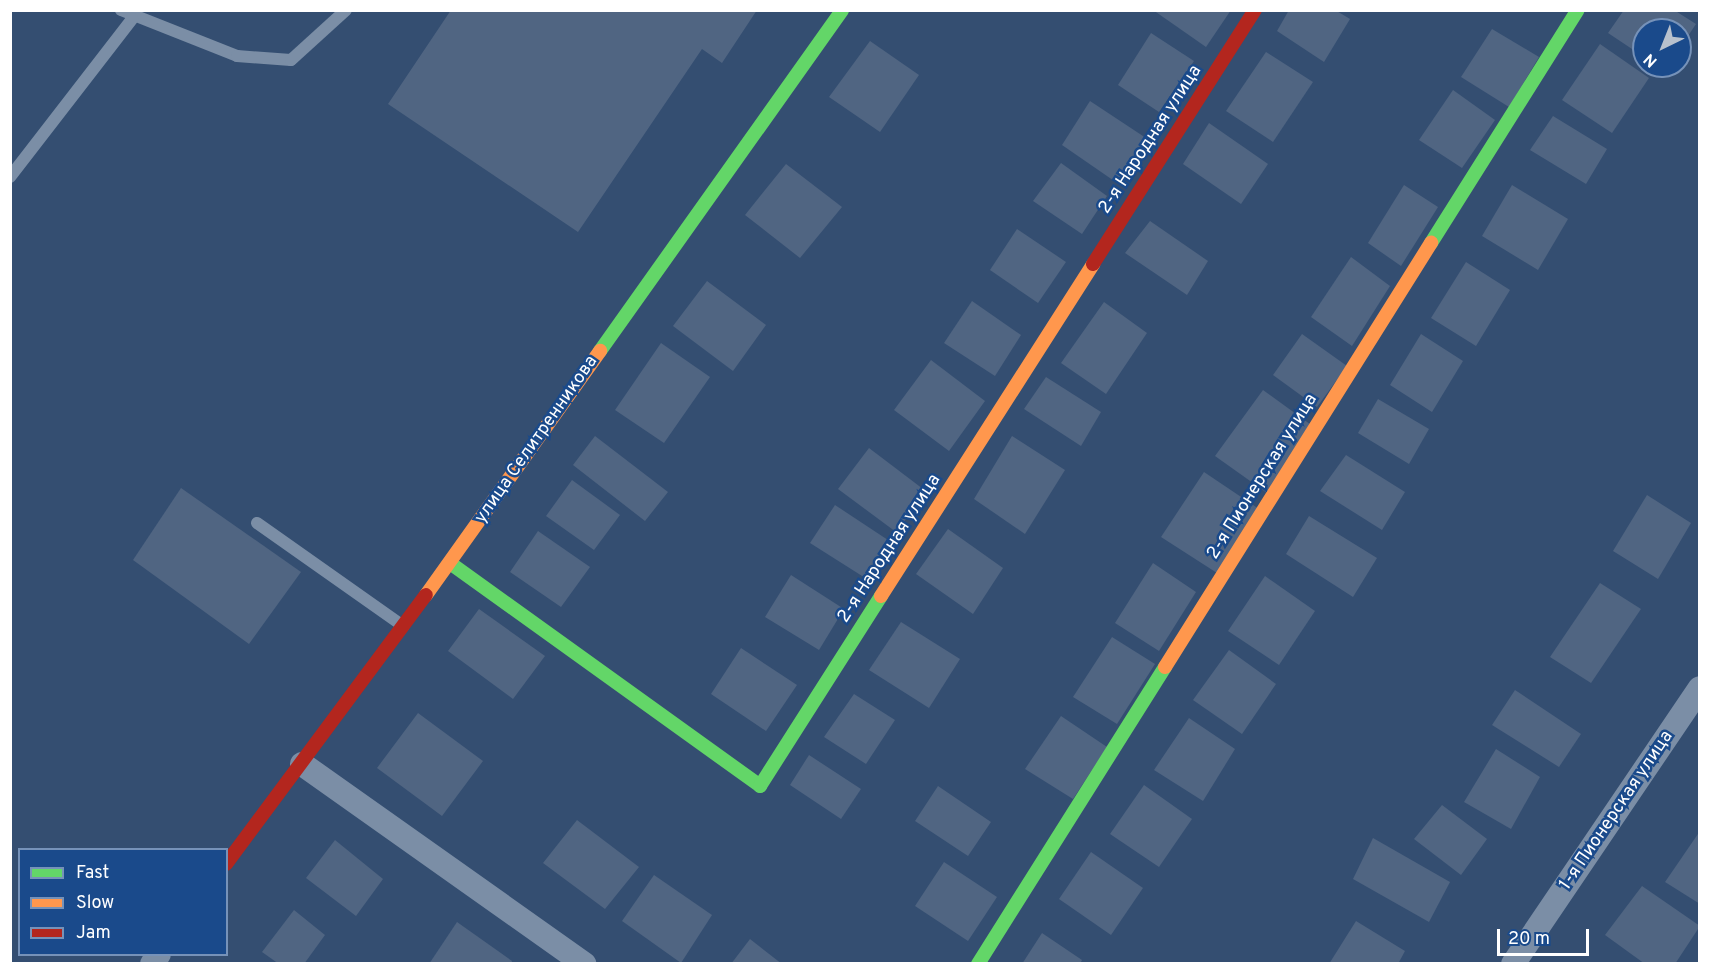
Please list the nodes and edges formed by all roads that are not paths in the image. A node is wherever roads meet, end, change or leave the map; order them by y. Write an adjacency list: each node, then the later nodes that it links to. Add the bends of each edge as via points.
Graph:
1 (121, 10): 6 (lane)
2 (346, 10): 6 (lane, via 291,60 237,56)
3 (842, 10): 9 (street, улица Селитренникова)
4 (1255, 10): 9 (street, 2-я Народная улица, via 760,786)
5 (1578, 10): 15 (street, 2-я Пионерская улица)
6 (132, 19): 7 (lane)
7 (10, 177)
8 (256, 523): 10 (lane)
9 (450, 563): 10 (street, улица Селитренникова)
10 (404, 627): 12 (street, улица Селитренникова)
11 (1700, 688): 16 (street, 1-я Пионерская улица)
12 (302, 764): 13 (street, улица Селитренникова); 14 (street)
13 (228, 861)
14 (584, 963)
15 (978, 963)
16 (1513, 963)

